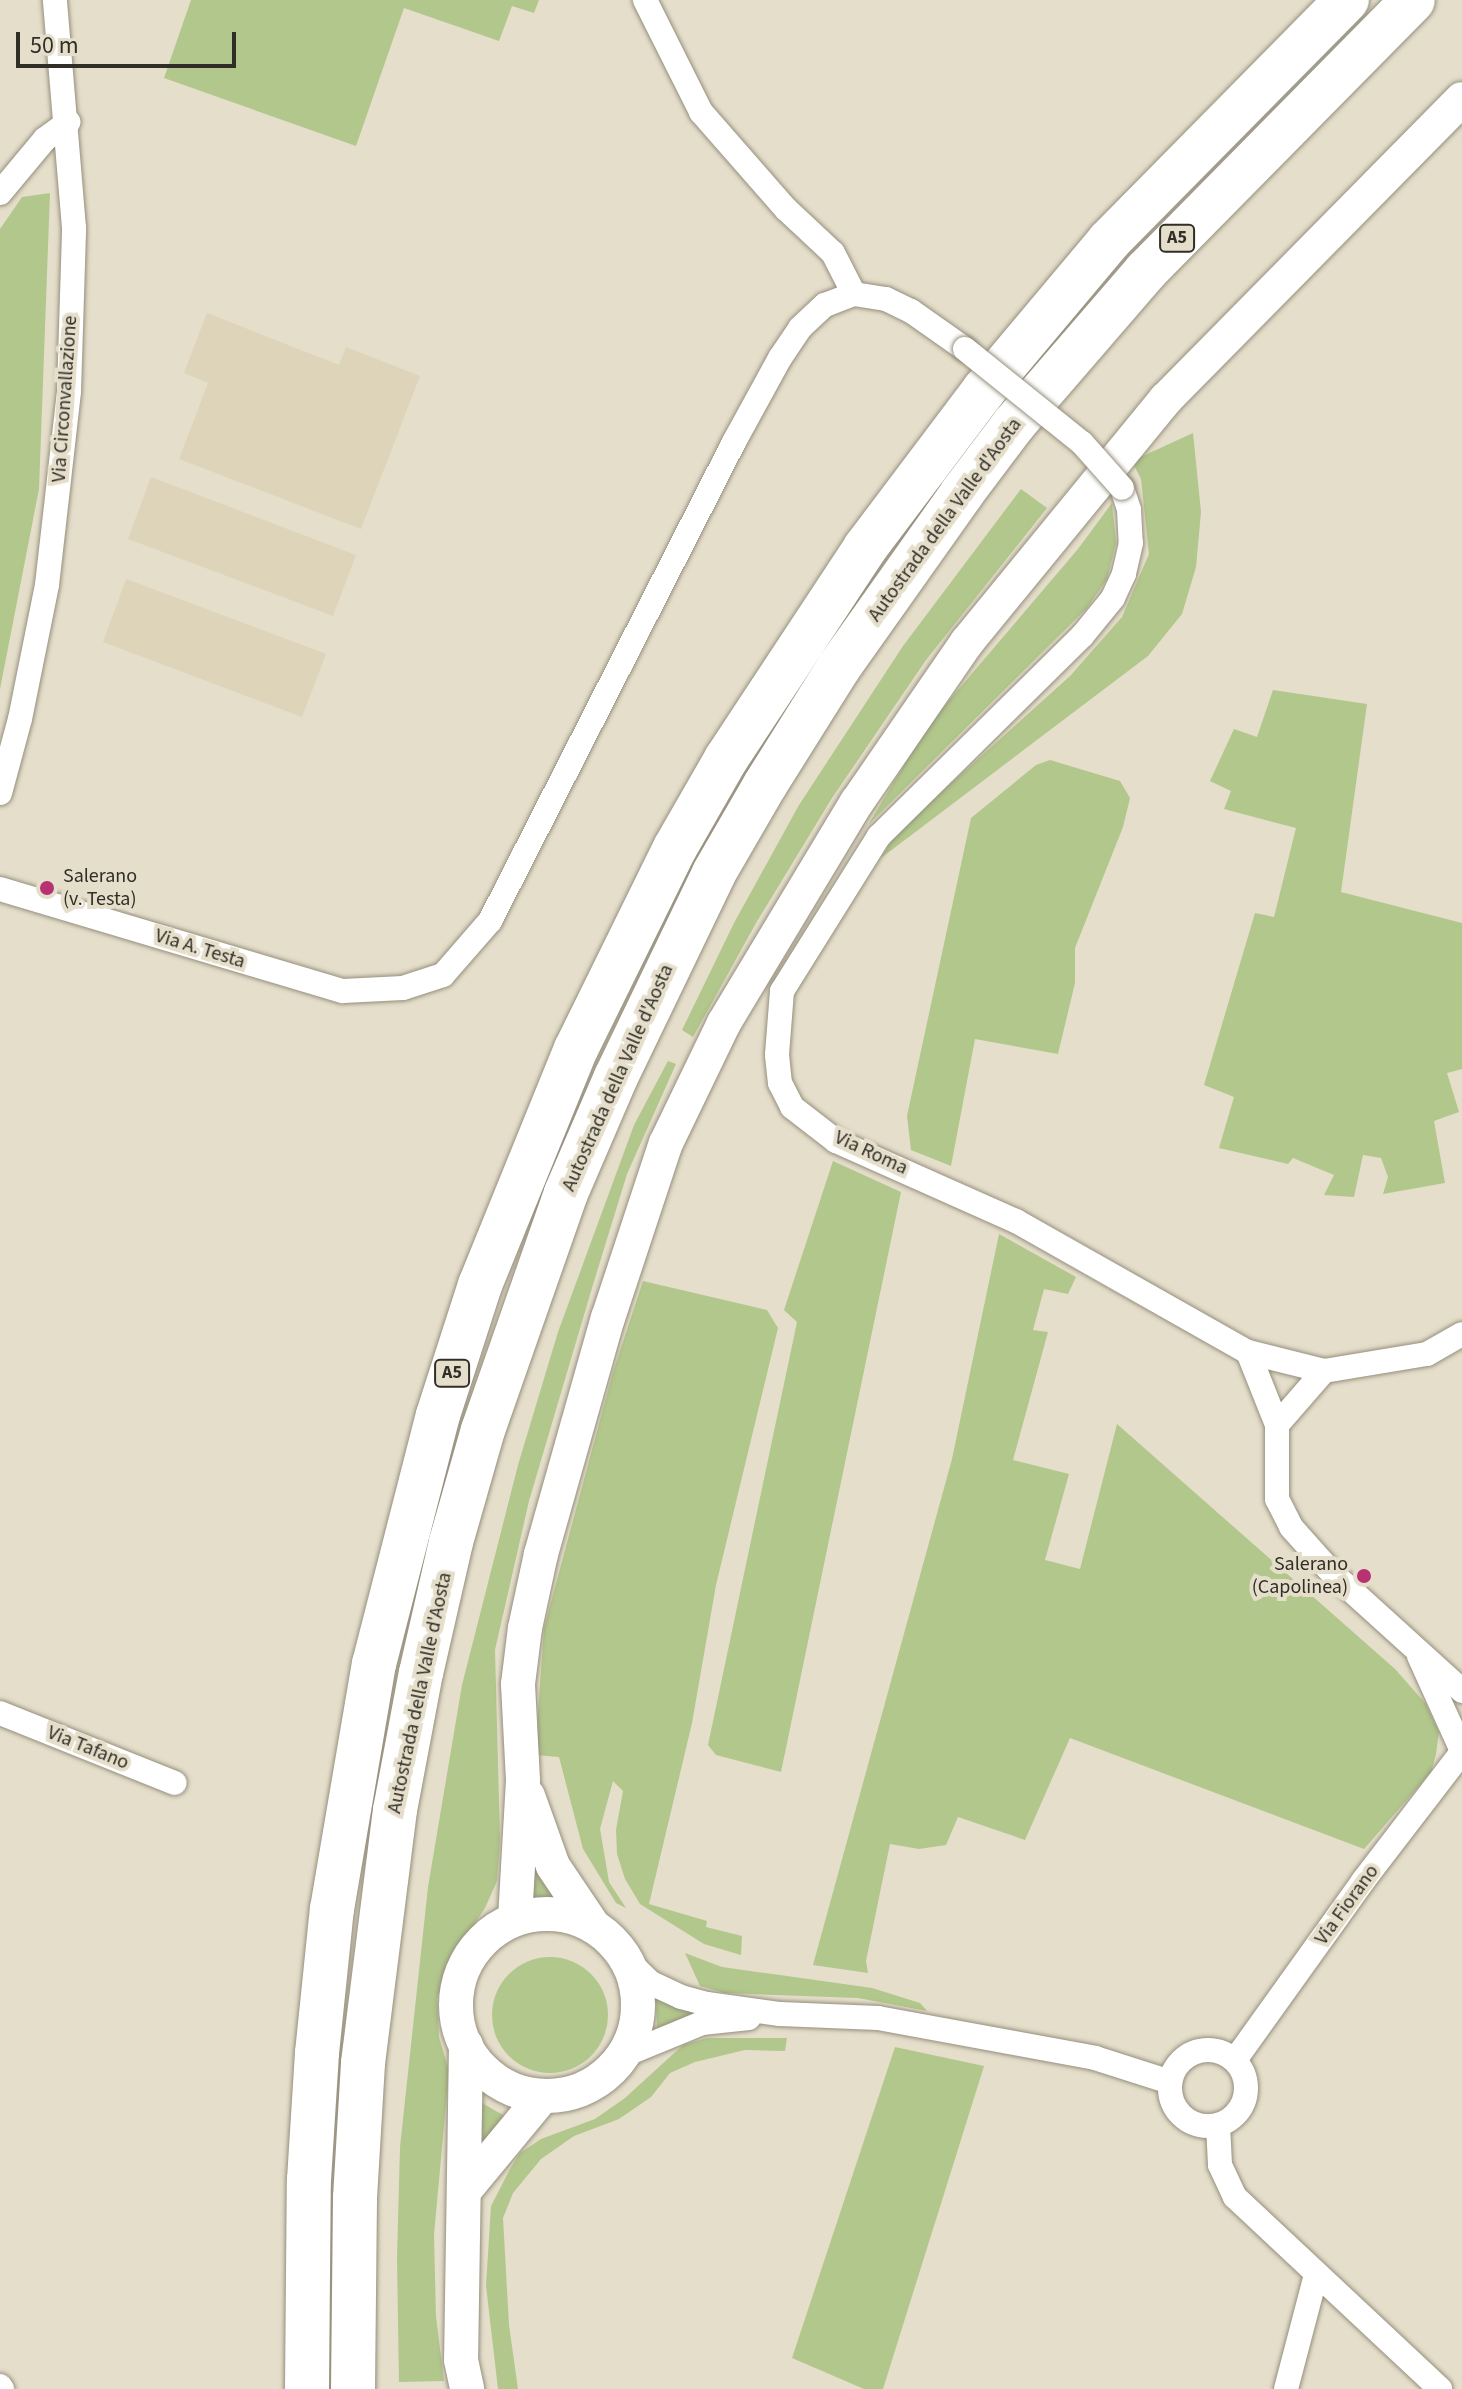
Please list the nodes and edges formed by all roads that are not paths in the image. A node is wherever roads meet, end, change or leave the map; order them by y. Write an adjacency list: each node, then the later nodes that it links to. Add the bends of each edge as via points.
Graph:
1 (55, 0): 6 (street, Via Circonvallazione)
2 (645, 0): 8 (street, via 701,112 786,209 833,253)
3 (1347, 0): 33 (highway, A5, via 1109,241 984,390 874,536 726,759 668,861 576,1049 475,1299 438,1415 374,1664 332,1909 317,2053 309,2180)
4 (1413, 0): 34 (highway, Autostrada della Valle d'Aosta / A5, via 1146,271 962,493 839,667 765,785 714,873 616,1077 566,1193 487,1417 421,1673 395,1810 363,2063)
5 (1462, 99): 19 (main road, via 1166,399 967,642 857,802 724,1023 666,1143 608,1318 541,1554 518,1684)
6 (68, 122): 7 (street, via 45,139); 9 (street, Via Circonvallazione, via 74,228 69,391 47,585)
7 (0, 193)
8 (854, 294): 10 (street, Via A. Testa, via 825,305 800,328 780,358 490,921 443,975 403,988 343,991); 12 (street, Via Roma, bridge, via 898,305 965,349 1082,443 1122,488 1131,543 1113,598 1082,636 879,836 782,991 780,1083 792,1107 836,1141 1016,1221)
9 (0, 793)
10 (0, 889)
11 (1462, 1334): 13 (street, Via Roma, via 1427,1354)
12 (1248, 1352): 13 (street, Via Roma); 14 (street)
13 (1324, 1371): 14 (street)
14 (1277, 1425): 15 (street, via 1277,1499 1291,1527 1332,1573)
15 (1413, 1643): 16 (street); 18 (street)
16 (1462, 1691)
17 (0, 1713): 20 (street, Via Tafano)
18 (1462, 1752): 27 (street, Via Fiorano)
19 (523, 1780): 21 (main road); 22 (main road, via 553,1866)
20 (175, 1783)
21 (515, 1919): 22 (main road, via 552,1914); 25 (main road, via 481,1942 463,1971 456,2010)
22 (594, 1927): 23 (main road)
23 (628, 1961): 24 (street, via 651,1983 681,1997); 26 (main road, via 637,2019)
24 (780, 2014): 26 (street, via 702,2023); 28 (street, via 878,2018 1095,2058)
25 (466, 2045): 29 (main road, via 496,2079); 31 (main road)
26 (622, 2056): 29 (main road, via 582,2090)
27 (1235, 2060): 28 (street, via 1220,2051 1188,2054); 30 (street, via 1246,2080 1243,2103)
28 (1170, 2082): 30 (street, via 1171,2100 1182,2116 1199,2125)
29 (541, 2098): 31 (main road)
30 (1218, 2125): 32 (street, via 1220,2165 1235,2197)
31 (465, 2190): 35 (main road, via 461,2360)
32 (1316, 2275): 36 (street); 37 (street)
33 (307, 2389)
34 (353, 2389)
35 (467, 2389)
36 (1286, 2389)
37 (1440, 2389)

